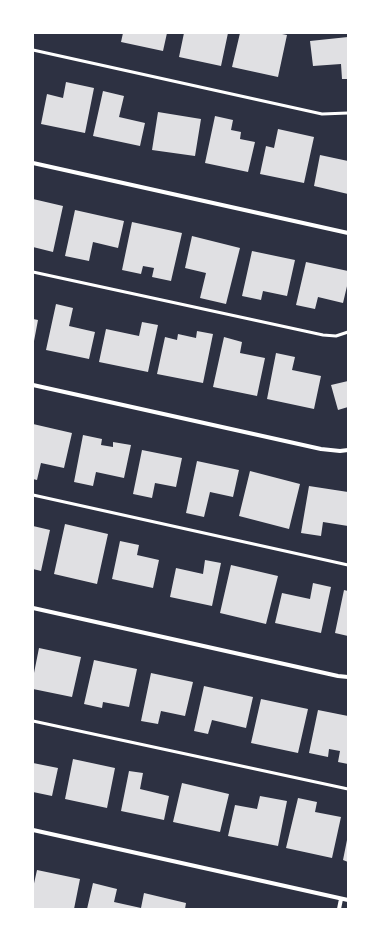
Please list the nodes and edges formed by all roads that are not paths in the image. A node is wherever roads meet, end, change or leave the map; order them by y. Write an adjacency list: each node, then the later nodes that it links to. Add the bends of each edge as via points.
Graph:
1 (33, 50): 2 (lane, via 322,114)
2 (348, 113)
3 (33, 163): 4 (street)
4 (348, 233)
5 (33, 272): 6 (lane, via 323,335 336,336)
6 (348, 332)
7 (33, 385): 8 (street, via 321,449)
8 (348, 450)
9 (33, 495): 10 (lane)
10 (348, 565)
11 (33, 608): 12 (street)
12 (348, 677)
13 (33, 721): 14 (lane)
14 (348, 789)
15 (33, 830): 16 (street)
16 (341, 899): 17 (street); 18 (street)
17 (348, 900)
18 (338, 909)

